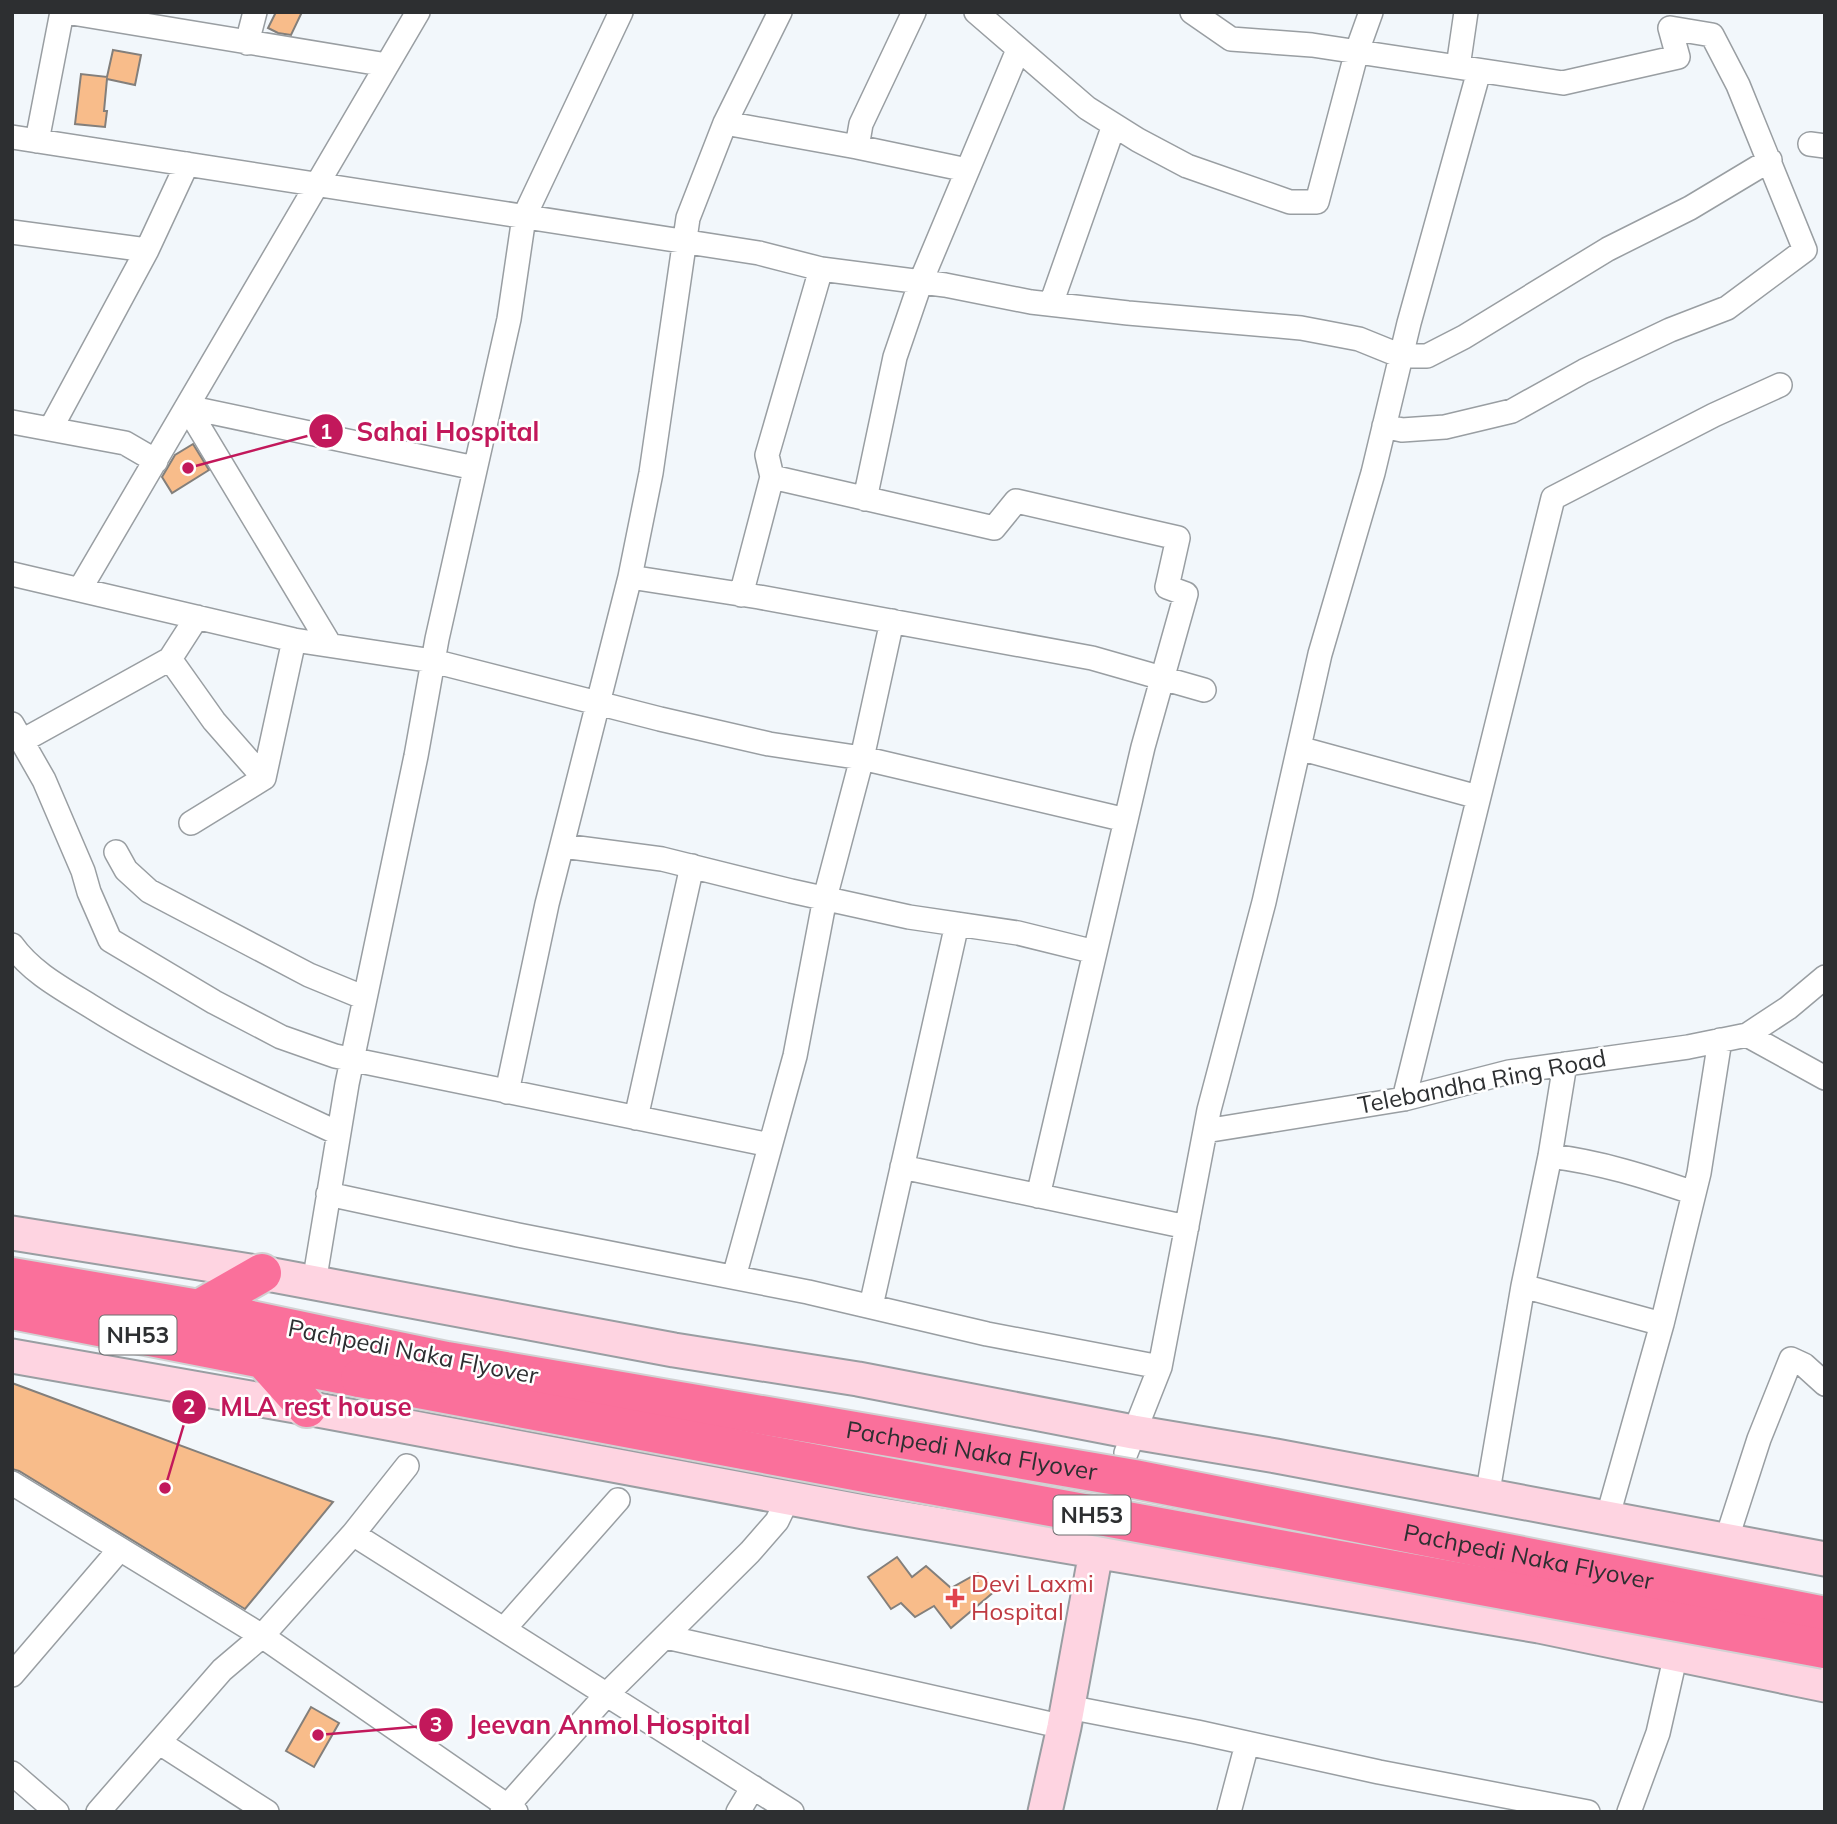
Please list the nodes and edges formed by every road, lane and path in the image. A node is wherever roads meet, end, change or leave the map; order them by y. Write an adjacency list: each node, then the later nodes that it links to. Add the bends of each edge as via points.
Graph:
1 (64, 12): 11 (street); 19 (street)
2 (255, 12): 11 (street)
3 (418, 12): 14 (street)
4 (621, 12): 25 (street)
5 (780, 12): 16 (street)
6 (914, 12): 20 (street, via 860,124)
7 (976, 12): 12 (street)
8 (1192, 12): 13 (street, via 1231,38)
9 (1371, 12): 13 (street)
10 (1466, 12): 15 (street)
11 (247, 43): 14 (street)
12 (1018, 50): 17 (street); 23 (street)
13 (1357, 51): 15 (street); 17 (street, via 1317,202 1290,202 1187,166)
14 (387, 65): 24 (street)
15 (1469, 69): 21 (street, via 1563,83 1678,57 1670,28 1712,35); 32 (street)
16 (725, 123): 20 (street); 27 (street, via 688,218)
17 (1114, 125): 31 (street)
18 (12, 137): 19 (street)
19 (37, 141): 22 (street)
20 (857, 147): 23 (street)
21 (1770, 160): 32 (street, via 1690,208 1608,249 1464,337 1427,356); 36 (street, via 1805,250 1727,307 1584,371 1512,411 1445,427 1402,430)
22 (187, 164): 24 (street); 28 (street)
23 (967, 170): 30 (street)
24 (318, 185): 25 (street); 34 (street)
25 (524, 217): 27 (street); 39 (street, via 509,319)
26 (12, 232): 28 (street)
27 (686, 241): 29 (street); 43 (street, via 651,473)
28 (147, 250): 37 (street)
29 (821, 269): 30 (street); 40 (street, via 767,455)
30 (921, 281): 31 (street); 41 (street, via 895,357)
31 (1051, 304): 32 (street, via 1301,328 1359,339)
32 (1401, 356): 36 (street)
33 (1780, 385): 59 (street, via 1553,498)
34 (187, 407): 38 (street); 39 (street); 49 (street)
35 (12, 422): 37 (street)
36 (1384, 426): 56 (street, via 1320,654)
37 (51, 428): 38 (street, via 125,443)
38 (156, 461): 44 (street)
39 (475, 468): 51 (street)
40 (772, 477): 41 (street); 45 (street)
41 (865, 499): 52 (street, via 994,528 1016,501 1178,538 1167,587 1186,593)
42 (12, 573): 44 (street)
43 (630, 577): 45 (street); 54 (street)
44 (80, 589): 46 (street)
45 (741, 594): 47 (street)
46 (197, 617): 48 (street); 50 (street)
47 (892, 621): 52 (street, via 1092,658); 57 (street)
48 (295, 640): 49 (street); 58 (street)
49 (330, 645): 51 (street)
50 (170, 659): 55 (street); 58 (street)
51 (433, 661): 54 (street); 70 (street)
52 (1163, 679): 53 (street); 60 (street)
53 (1204, 690)
54 (597, 702): 57 (street, via 769,744); 62 (street)
55 (17, 732): 73 (street, via 44,780 110,940 281,1037)
56 (1299, 748): 59 (street); 79 (street)
57 (862, 758): 60 (street); 65 (street)
58 (264, 778): 61 (street)
59 (1478, 797): 77 (street)
60 (1126, 820): 68 (street)
61 (191, 823)
62 (562, 846): 64 (street); 76 (street)
63 (116, 852): 70 (street, via 126,870 149,891 309,975)
64 (692, 866): 65 (street); 78 (street)
65 (825, 898): 66 (street); 81 (street, via 795,1056)
66 (957, 924): 68 (street); 83 (street)
67 (12, 945): 80 (street, via 24,961 58,986 145,1040)
68 (1095, 952): 86 (street)
69 (1825, 977): 71 (street, Telebandha Ring Road)
70 (365, 998): 73 (street)
71 (1746, 1035): 72 (street, Telebandha Ring Road); 75 (street)
72 (1720, 1040): 74 (street, Telebandha Ring Road); 84 (street)
73 (352, 1059): 76 (street); 80 (street)
74 (1565, 1064): 77 (street, Telebandha Ring Road, via 1508,1072); 82 (street)
75 (1825, 1077)
76 (507, 1092): 78 (street)
77 (1404, 1099): 79 (street, Telebandha Ring Road)
78 (636, 1118): 81 (street)
79 (1205, 1131): 87 (street)
80 (338, 1133): 85 (street)
81 (770, 1145): 91 (street)
82 (1550, 1156): 84 (street, via 1642,1175); 93 (street)
83 (902, 1167): 86 (street); 94 (street)
84 (1694, 1193): 97 (street)
85 (328, 1194): 91 (street); 92 (street)
86 (1038, 1196): 87 (street)
87 (1187, 1227): 101 (street)
88 (12, 1233): 89 (main road)
89 (262, 1273): 92 (main road); 95 (highway)
90 (12, 1277): 95 (highway, NH53)
91 (734, 1277): 94 (street)
92 (314, 1283): 104 (main road, via 858,1379)
93 (1523, 1286): 97 (street); 107 (street)
94 (871, 1307): 101 (street)
95 (199, 1309): 100 (highway, Pachpedi Naka Flyover / NH53)
96 (12, 1310): 99 (highway, NH53)
97 (1662, 1324): 110 (street)
98 (12, 1356): 103 (main road)
99 (264, 1360): 100 (highway, Pachpedi Naka Flyover / NH53); 103 (highway)
100 (362, 1361): 116 (highway, Pachpedi Naka Flyover / NH53, bridge, via 461,1364 1134,1479); 120 (highway, Pachpedi Naka Flyover / NH53, bridge, via 890,1478)
101 (1160, 1367): 104 (street)
102 (1825, 1384): 112 (street, via 1791,1359)
103 (307, 1408): 108 (main road)
104 (1130, 1443): 107 (main road, via 1276,1456)
105 (407, 1466): 111 (street)
106 (12, 1483): 114 (street)
107 (1487, 1497): 110 (main road)
108 (788, 1498): 113 (main road); 119 (street, via 778,1521)
109 (618, 1500): 117 (street)
110 (1607, 1520): 112 (main road)
111 (354, 1534): 117 (street); 118 (street)
112 (1726, 1541): 115 (main road)
113 (1098, 1544): 121 (main road); 125 (main road)
114 (120, 1549): 118 (street); 122 (street)
115 (1825, 1559)
116 (1825, 1616)
117 (504, 1629): 124 (street)
118 (262, 1636): 126 (street, via 222,1670); 130 (street)
119 (666, 1637): 124 (street); 125 (street)
120 (1825, 1649)
121 (1676, 1654): 123 (main road); 139 (street, via 1658,1733)
122 (12, 1675)
123 (1825, 1685)
124 (607, 1694): 129 (street); 130 (street)
125 (1066, 1717): 127 (street); 136 (main road)
126 (160, 1743): 132 (street); 133 (street)
127 (1247, 1744): 137 (street); 138 (street)
128 (12, 1773): 131 (street)
129 (753, 1787): 134 (street); 135 (street)
130 (508, 1810)
131 (57, 1812)
132 (98, 1812)
133 (267, 1812)
134 (738, 1812)
135 (792, 1812)
136 (1045, 1812)
137 (1228, 1812)
138 (1588, 1812)
139 (1629, 1812)

